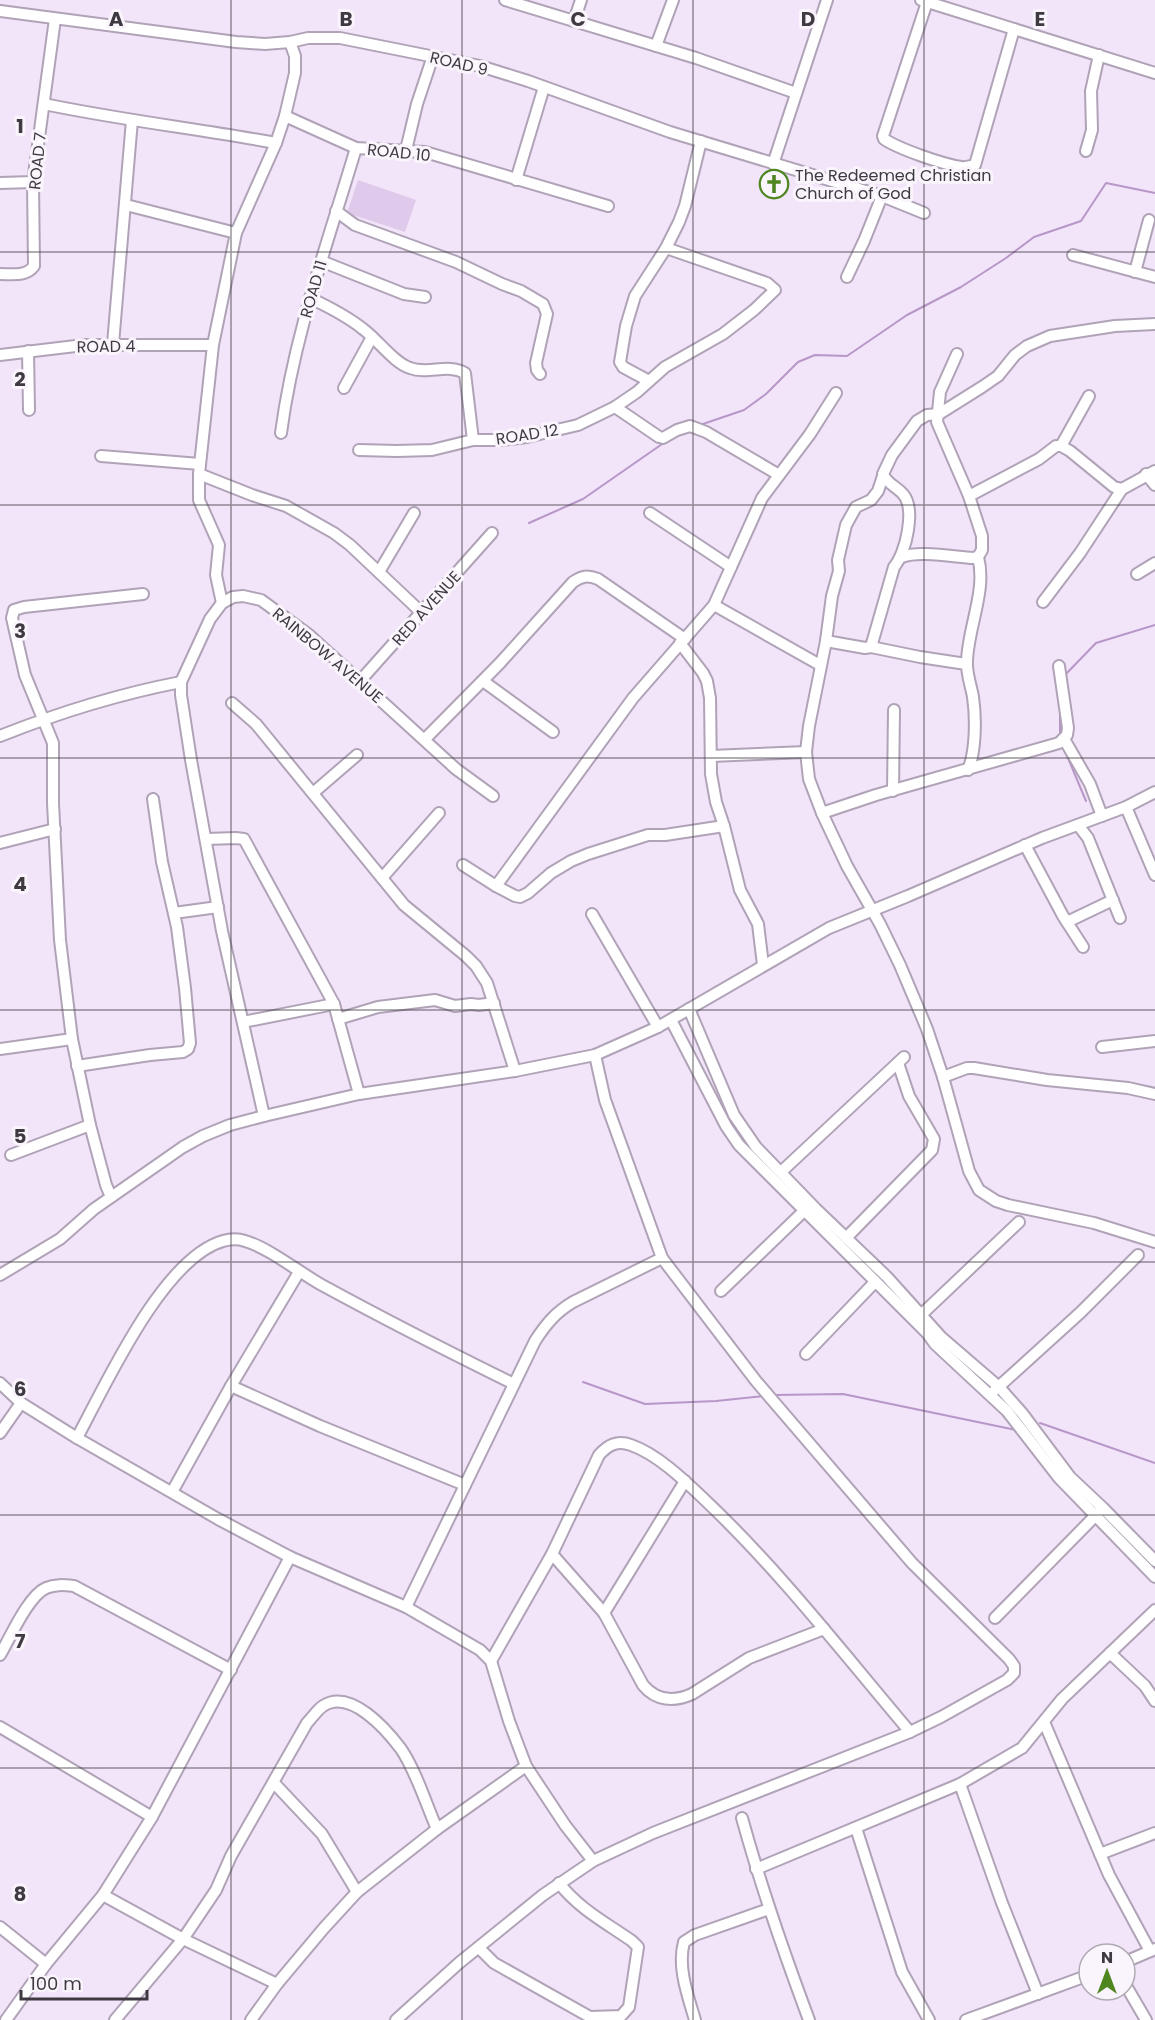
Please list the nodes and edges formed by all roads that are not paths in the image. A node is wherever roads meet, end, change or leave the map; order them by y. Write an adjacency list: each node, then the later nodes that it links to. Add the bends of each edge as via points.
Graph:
1 (505, 0): 8 (street)
2 (581, 0): 8 (street)
3 (673, 0): 11 (street)
4 (827, 0): 16 (street)
5 (924, 1): 9 (street); 9 (street, via 883,136 891,144 931,158 963,167 975,165)
6 (0, 11): 7 (street, ROAD 9)
7 (55, 19): 10 (street, ROAD 9, via 236,42); 17 (street, ROAD 7)
8 (574, 21): 11 (street)
9 (1014, 29): 13 (street)
10 (290, 42): 12 (street, ROAD 9, via 340,38); 18 (street, via 295,73)
11 (656, 46): 16 (street)
12 (433, 56): 15 (street, ROAD 9, via 480,66); 23 (street)
13 (1099, 56): 14 (street); 24 (street, via 1090,91 1092,122)
14 (1155, 73)
15 (544, 87): 20 (street, ROAD 9); 26 (street)
16 (796, 93): 25 (street)
17 (44, 104): 19 (street); 27 (street, ROAD 7)
18 (285, 116): 21 (street); 22 (street, ROAD 10)
19 (132, 120): 21 (street); 30 (street)
20 (701, 141): 25 (street, ROAD 9); 36 (street, via 685,206)
21 (276, 143): 35 (street)
22 (356, 148): 23 (street, ROAD 10); 32 (street, ROAD 11)
23 (406, 150): 26 (street, ROAD 10, via 425,152)
24 (1086, 151)
25 (773, 164): 29 (street, ROAD 9)
26 (516, 180): 31 (street, ROAD 10)
27 (33, 182): 28 (street); 40 (street, ROAD 7, via 34,266 24,273)
28 (0, 183)
29 (882, 196): 33 (street, ROAD 9); 41 (street)
30 (126, 205): 35 (street); 47 (street)
31 (608, 206)
32 (336, 211): 38 (street, ROAD 11); 52 (street, via 355,225 456,262 543,304 547,314 536,363)
33 (924, 213)
34 (1149, 220): 39 (street)
35 (236, 233): 48 (street)
36 (666, 248): 53 (street, via 635,297 620,362); 53 (street, ROAD 12, via 767,283 775,290 723,334 665,367)
37 (1073, 255): 39 (street)
38 (321, 261): 43 (street, via 404,294); 44 (street, ROAD 11)
39 (1136, 272): 42 (street)
40 (0, 274)
41 (847, 277)
42 (1155, 277)
43 (425, 297)
44 (310, 298): 46 (street, ROAD 12); 60 (street, ROAD 11, via 287,388)
45 (1155, 324): 59 (street, via 1050,336 1028,346 998,376)
46 (372, 337): 54 (street); 61 (street, ROAD 12, via 410,368 451,367 465,373)
47 (113, 344): 48 (street, ROAD 4); 49 (street, ROAD 4)
48 (213, 345): 65 (street)
49 (28, 351): 51 (street, ROAD 4); 58 (street)
50 (957, 354): 59 (street, via 940,392)
51 (0, 355)
52 (540, 374)
53 (649, 381): 57 (street, ROAD 12)
54 (344, 388)
55 (836, 393): 67 (street)
56 (1089, 396): 62 (street)
57 (615, 407): 61 (street, ROAD 12, via 579,425 527,437); 67 (street, via 659,437 690,426 706,432)
58 (29, 410)
59 (939, 414): 68 (street, via 917,421 892,455); 71 (street, via 937,422)
60 (281, 433)
61 (473, 440): 63 (street, via 432,450)
62 (1061, 446): 70 (street); 71 (street)
63 (359, 450)
64 (101, 456): 65 (street)
65 (199, 469): 79 (street, via 252,495 286,506 334,533); 83 (street, via 200,500 219,545 216,575)
66 (1151, 472): 69 (street); 70 (street)
67 (779, 475): 78 (street, via 758,506)
68 (883, 476): 75 (street, via 907,501); 87 (street, via 878,491 871,500 856,507 846,525)
69 (1155, 485)
70 (1122, 489): 82 (street)
71 (969, 496): 76 (street, via 982,536)
72 (414, 513): 79 (street)
73 (650, 513): 78 (street)
74 (492, 533): 85 (street, RED AVENUE)
75 (902, 557): 76 (street); 88 (street, via 894,567)
76 (978, 557): 89 (street, via 982,575)
77 (1155, 563): 80 (street)
78 (731, 567): 84 (street)
79 (380, 572): 85 (street)
80 (1137, 573)
81 (143, 594): 97 (street, via 14,610 12,618 26,675)
82 (1043, 602)
83 (222, 603): 92 (street, RAINBOW AVENUE, via 243,596 261,600 309,635); 94 (street, via 210,619)
84 (714, 605): 86 (street); 90 (street)
85 (422, 613): 92 (street, RED AVENUE)
86 (682, 641): 93 (street, via 597,579 581,577); 104 (street, via 707,681); 124 (street, via 633,698)
87 (826, 641): 88 (street); 90 (street)
88 (871, 648): 89 (street)
89 (966, 664): 105 (street, via 974,716 973,759)
90 (820, 665): 102 (street)
91 (1059, 666): 101 (street, via 1067,717)
92 (360, 681): 100 (street, RAINBOW AVENUE)
93 (483, 681): 98 (street); 100 (street)
94 (181, 682): 97 (street); 118 (street)
95 (232, 703): 108 (street, via 256,724)
96 (894, 710): 106 (street)
97 (44, 719): 99 (street); 117 (street, via 53,744)
98 (554, 732)
99 (0, 736)
100 (425, 739): 109 (street, RAINBOW AVENUE, via 456,769)
101 (1064, 739): 105 (street); 114 (street, via 1090,784)
102 (806, 752): 104 (street); 113 (street, via 809,779)
103 (357, 755): 108 (street)
104 (711, 756): 116 (street, via 716,802)
105 (968, 770): 106 (street)
106 (893, 791): 113 (street)
107 (1155, 792): 111 (street)
108 (313, 793): 123 (street)
109 (493, 796)
110 (153, 799): 128 (street)
111 (1126, 807): 114 (street); 122 (street)
112 (440, 813): 123 (street)
113 (822, 813): 127 (street)
114 (1102, 816): 115 (street)
115 (1078, 825): 120 (street); 125 (street, via 1088,838)
116 (724, 826): 124 (street, via 648,835 588,854 551,873 520,897); 133 (street, via 740,890 758,924)
117 (55, 829): 119 (street); 141 (street, via 60,940)
118 (206, 839): 126 (street); 135 (street, via 244,839)
119 (0, 843)
120 (1025, 846): 127 (street); 131 (street)
121 (463, 865): 124 (street)
122 (1155, 875)
123 (382, 878): 134 (street, via 404,905 476,966)
124 (496, 886)
125 (1113, 900): 130 (street); 131 (street)
126 (218, 907): 128 (street); 139 (street)
127 (872, 910): 133 (street, via 829,928); 148 (street, via 900,965)
128 (174, 914): 146 (street, via 185,988 188,1049)
129 (592, 914): 140 (street)
130 (1120, 918)
131 (1067, 922): 132 (street)
132 (1083, 947)
133 (763, 965): 136 (street)
134 (494, 1003): 137 (street, via 455,1006 435,1000 378,1007); 147 (street)
135 (334, 1004): 137 (street); 139 (street)
136 (689, 1009): 138 (street); 154 (street, via 734,1115 756,1147)
137 (338, 1019): 149 (street)
138 (671, 1020): 140 (street); 156 (street, via 739,1145)
139 (243, 1022): 151 (street)
140 (658, 1027): 145 (street)
141 (72, 1039): 144 (street); 146 (street)
142 (1155, 1041): 143 (street)
143 (1102, 1047)
144 (0, 1049)
145 (595, 1055): 147 (street); 161 (street, via 605,1100)
146 (77, 1066): 152 (street)
147 (515, 1071): 149 (street)
148 (943, 1077): 150 (street, via 974,1068); 159 (street, via 969,1171 979,1190 1008,1205 1094,1223)
149 (359, 1094): 151 (street)
150 (1155, 1094)
151 (264, 1116): 155 (street, via 203,1136)
152 (90, 1125): 153 (street); 155 (street)
153 (11, 1155)
154 (781, 1172): 158 (street); 158 (street, via 901,1060 905,1088 935,1144)
155 (111, 1197): 163 (street, via 60,1239)
156 (804, 1210): 164 (street); 165 (street)
157 (1019, 1222): 166 (street)
158 (846, 1238): 166 (street)
159 (1155, 1242)
160 (1138, 1255): 171 (street)
161 (662, 1258): 169 (street, via 561,1309 535,1341); 195 (street, via 756,1382 904,1554 1014,1666 1014,1674 1007,1680)
162 (299, 1272): 169 (street); 170 (street); 174 (street, via 245,1240 223,1241 201,1251 181,1267 138,1324)
163 (0, 1275)
164 (875, 1282): 167 (street); 171 (street, via 935,1344)
165 (721, 1291)
166 (922, 1314): 171 (street)
167 (806, 1354)
168 (0, 1383): 172 (street)
169 (514, 1384): 176 (street)
170 (231, 1386): 176 (street); 177 (street)
171 (995, 1391): 178 (street, via 1022,1413)
172 (21, 1403): 173 (street); 174 (street)
173 (0, 1433)
174 (77, 1438): 177 (street)
175 (685, 1481): 179 (street, via 631,1444 607,1446 599,1455); 185 (street); 187 (street, via 726,1520)
176 (465, 1485): 183 (street)
177 (172, 1492): 180 (street)
178 (1099, 1512): 181 (street); 182 (street); 186 (street)
179 (552, 1554): 185 (street); 190 (street)
180 (290, 1557): 183 (street); 191 (street)
181 (1155, 1562)
182 (1155, 1577)
183 (406, 1608): 190 (street, via 480,1650)
184 (1155, 1610): 188 (street)
185 (604, 1613): 187 (street, via 643,1685 657,1697 670,1699 693,1694 749,1658)
186 (995, 1618)
187 (824, 1629): 195 (street)
188 (1110, 1653): 192 (street); 193 (street)
189 (0, 1655): 191 (street, via 32,1601 44,1589 74,1586)
190 (491, 1661): 196 (street)
191 (231, 1670): 199 (street)
192 (1155, 1701)
193 (1044, 1722): 198 (street, via 1022,1748); 204 (street)
194 (0, 1727): 199 (street)
195 (910, 1731): 205 (street, via 653,1833)
196 (526, 1766): 202 (street); 205 (street)
197 (274, 1783): 202 (street, via 307,1723 323,1706 335,1701 352,1704 367,1712 401,1749); 208 (street, via 322,1834); 212 (street, via 216,1890)
198 (960, 1784): 201 (street); 219 (street)
199 (152, 1817): 209 (street)
200 (742, 1818): 206 (street)
201 (856, 1828): 206 (street); 227 (street, via 902,1972)
202 (437, 1829): 208 (street)
203 (1155, 1833): 204 (street)
204 (1100, 1854): 214 (street)
205 (593, 1861): 207 (street)
206 (756, 1869): 210 (street)
207 (559, 1883): 213 (street); 213 (street, via 568,1895 638,1947 629,2007 621,2016 590,2018 494,1963)
208 (357, 1892): 218 (street)
209 (103, 1895): 212 (street); 216 (street)
210 (769, 1909): 225 (street, via 684,1942 682,1966); 226 (street)
211 (0, 1927): 216 (street)
212 (183, 1939): 218 (street); 222 (street)
213 (479, 1948): 224 (street)
214 (1153, 1950): 215 (street)
215 (1137, 1957)
216 (46, 1964): 221 (street)
217 (1077, 1979): 219 (street)
218 (277, 1984): 223 (street)
219 (1038, 1994): 228 (street)
220 (1136, 2002): 229 (street)
221 (6, 2020)
222 (115, 2020)
223 (251, 2020)
224 (396, 2020)
225 (696, 2020)
226 (809, 2020)
227 (929, 2020)
228 (966, 2020)
229 (1146, 2020)

